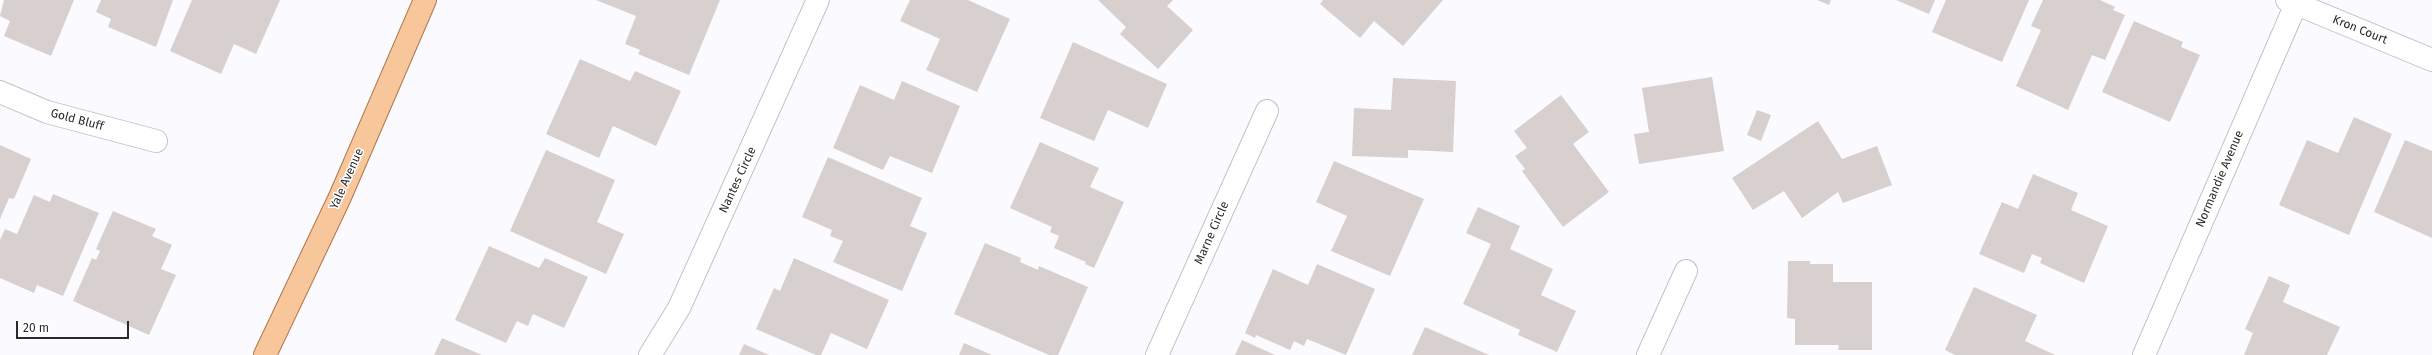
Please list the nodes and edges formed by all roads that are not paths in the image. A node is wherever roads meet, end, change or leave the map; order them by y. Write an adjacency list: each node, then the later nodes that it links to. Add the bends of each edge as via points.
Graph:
1 (426, 0): 9 (main road, Yale Avenue, via 340,197)
2 (818, 0): 10 (street, Nantes Circle, via 679,308)
3 (2292, 2): 4 (street, Kron Court); 13 (street, Normandie Avenue)
4 (2432, 60)
5 (0, 92): 7 (street, Gold Bluff, via 47,112)
6 (1267, 111): 11 (street, Marne Circle)
7 (156, 141)
8 (1686, 271): 12 (street)
9 (265, 355)
10 (650, 355)
11 (1157, 355)
12 (1648, 355)
13 (2144, 355)

